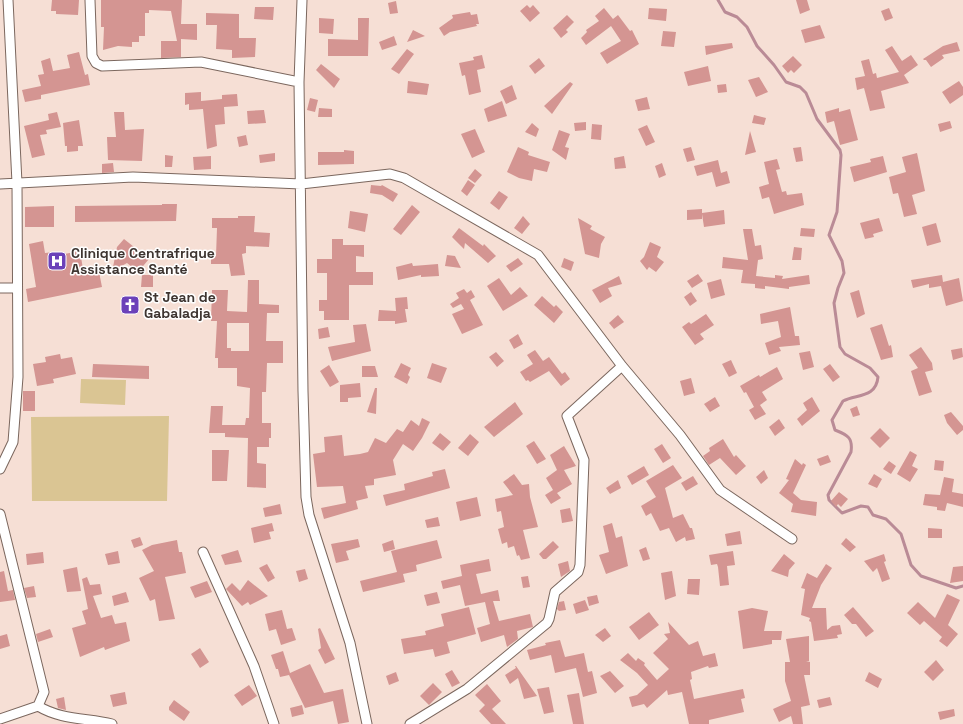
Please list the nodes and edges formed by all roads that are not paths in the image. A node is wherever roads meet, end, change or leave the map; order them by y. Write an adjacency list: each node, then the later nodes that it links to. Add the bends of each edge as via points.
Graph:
1 (8, 0): 6 (street)
2 (90, 0): 4 (street, via 92,56 96,63 102,66 201,62)
3 (302, 0): 4 (street)
4 (299, 82): 7 (street)
5 (0, 184): 6 (street)
6 (17, 184): 7 (street, via 133,177); 9 (street)
7 (301, 184): 10 (street, via 397,175 535,252); 19 (street, via 307,505 350,643)
8 (0, 288): 9 (street)
9 (16, 288): 11 (street, via 18,377 13,442)
10 (622, 366): 13 (street, via 680,435 723,493); 20 (street, via 567,416 584,460 578,572 555,592 547,622 467,689)
11 (0, 469)
12 (0, 514): 15 (street, via 44,692)
13 (792, 539)
14 (202, 552): 18 (street, via 254,666)
15 (38, 706): 16 (street); 17 (street, via 50,713)
16 (0, 719)
17 (112, 724)
18 (274, 724)
19 (367, 724)
20 (410, 724)

